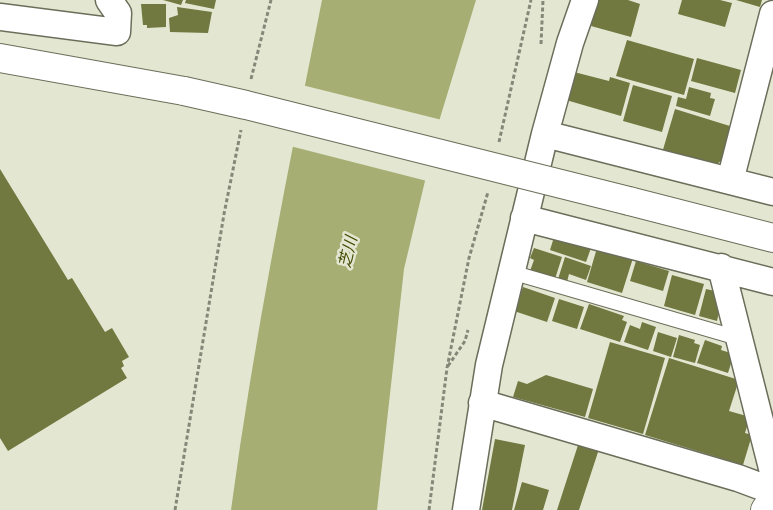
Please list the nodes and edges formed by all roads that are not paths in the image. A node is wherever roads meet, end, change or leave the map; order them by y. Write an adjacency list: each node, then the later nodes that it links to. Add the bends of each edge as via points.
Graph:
1 (585, 0): 6 (street)
2 (118, 11): 4 (street)
3 (773, 14): 7 (street)
4 (0, 17)
5 (0, 58): 10 (street, bridge, via 246,105)
6 (545, 134): 7 (street); 9 (street)
7 (730, 181): 8 (street)
8 (773, 192)
9 (524, 218): 11 (street); 12 (street)
10 (773, 238)
11 (720, 268): 13 (street); 14 (street)
12 (511, 272): 14 (lane); 15 (street)
13 (773, 282)
14 (738, 338): 16 (street)
15 (482, 403): 17 (street); 19 (street)
16 (773, 472)
17 (773, 491)
18 (773, 499): 20 (street)
19 (466, 510)
20 (765, 510)

